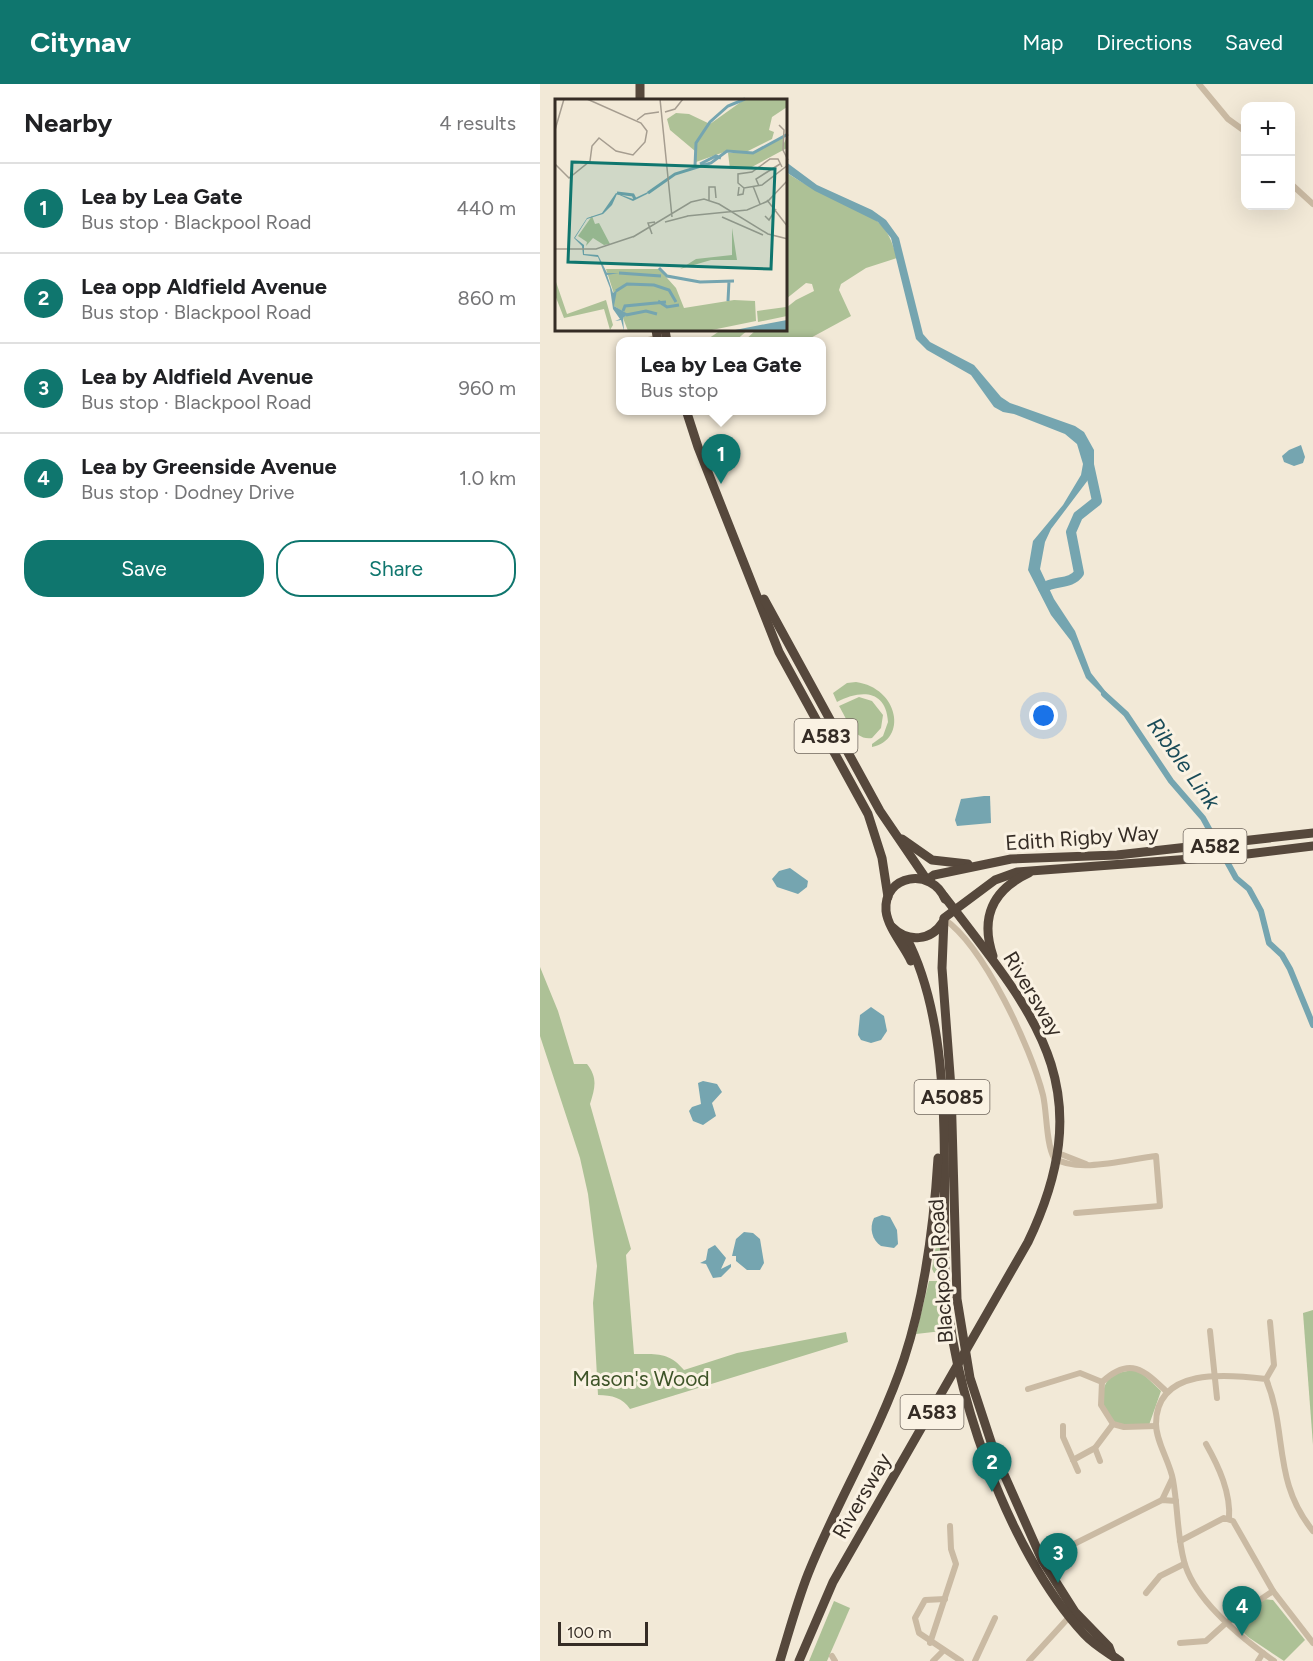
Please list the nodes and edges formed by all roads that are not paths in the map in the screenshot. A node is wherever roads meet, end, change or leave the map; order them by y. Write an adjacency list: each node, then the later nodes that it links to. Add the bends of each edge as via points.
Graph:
1 (1199, 84): 2 (street)
2 (1241, 129)
3 (1295, 188): 4 (street)
4 (1313, 204)
5 (683, 415): 7 (highway, A583)
6 (687, 415): 7 (highway, A583)
7 (698, 447): 8 (highway, A583)
8 (752, 579): 9 (highway, A583); 17 (highway, A583, via 786,667 868,814 882,858)
9 (893, 832): 13 (highway, via 932,860); 15 (highway, A583)
10 (1313, 833): 12 (highway, Edith Rigby Way / A582)
11 (1313, 846): 12 (highway, Edith Rigby Way / A582, via 1231,856)
12 (1119, 859): 13 (highway, Edith Rigby Way / A582, via 1055,856); 14 (highway, Edith Rigby Way / A582)
13 (985, 864): 15 (highway, Edith Rigby Way / A582)
14 (1039, 868): 18 (highway, Edith Rigby Way / A582, via 1004,875); 24 (highway, via 1007,886 989,910 988,940)
15 (927, 880): 16 (highway); 17 (highway, via 904,880)
16 (944, 896): 18 (highway, Riversway / A583); 19 (highway)
17 (888, 897): 20 (highway, via 886,912)
18 (956, 912): 19 (highway, Edith Rigby Way / A582); 24 (highway, Riversway / A583)
19 (944, 919): 21 (street, Riversway); 22 (highway, via 928,936); 23 (highway, Blackpool Road / A5085)
20 (892, 927): 22 (highway); 25 (highway, A583)
21 (957, 930): 23 (street); 27 (street, Riversway, via 991,978 1027,1048 1042,1091 1052,1153)
22 (906, 937): 25 (highway, Blackpool Road / A583, via 920,966)
23 (943, 937): 52 (highway, Blackpool Road / A5085, via 959,1324 970,1378 995,1454)
24 (999, 970): 27 (highway, Riversway / A583, via 1035,1024 1050,1059 1060,1113)
25 (930, 1005): 26 (highway, Blackpool Road / A583, via 938,1053)
26 (943, 1142): 52 (highway, Blackpool Road / A5085, via 945,1274 952,1338 964,1389 1005,1502); 66 (highway, Riversway / A583, via 938,1155 925,1267 904,1359 808,1574)
27 (1057, 1157): 28 (street, via 1075,1166 1156,1156 1160,1206); 67 (highway, Riversway / A583, via 1028,1242 833,1582)
28 (1076, 1214)
29 (1270, 1322): 32 (street, via 1274,1365)
30 (1210, 1331): 31 (street)
31 (1214, 1375): 32 (street); 35 (street, via 1193,1378); 36 (street)
32 (1266, 1378): 50 (street, via 1274,1399 1287,1488)
33 (1102, 1382): 34 (street, via 1080,1373); 35 (street, via 1116,1371 1131,1368 1148,1373); 37 (street, via 1099,1399)
34 (1028, 1389)
35 (1167, 1392): 39 (street)
36 (1217, 1398)
37 (1113, 1424): 39 (street); 41 (street)
38 (1064, 1425): 42 (street, via 1064,1437)
39 (1156, 1426): 45 (street)
40 (1206, 1444): 48 (street, via 1218,1466 1230,1505)
41 (1095, 1448): 42 (street); 43 (street)
42 (1074, 1460): 44 (street)
43 (1100, 1461)
44 (1078, 1471)
45 (1173, 1479): 46 (street); 47 (street)
46 (1162, 1500): 47 (street); 52 (street)
47 (1176, 1501): 51 (street)
48 (1229, 1519): 51 (street); 54 (street)
49 (950, 1526): 56 (street, via 956,1564)
50 (1313, 1531)
51 (1180, 1541): 53 (street)
52 (1038, 1562): 57 (highway, Blackpool Road / A5085)
53 (1184, 1564): 55 (street, via 1161,1576); 59 (street, via 1204,1598)
54 (1273, 1591): 59 (street); 62 (street)
55 (1146, 1593)
56 (945, 1599): 60 (street); 60 (street, via 925,1600 915,1618 919,1633)
57 (1072, 1614): 65 (highway, Blackpool Road / A5085); 71 (street)
58 (995, 1618): 70 (street)
59 (1226, 1623): 61 (street, via 1206,1641); 64 (street)
60 (930, 1643): 63 (street)
61 (1180, 1643)
62 (1313, 1643)
63 (943, 1651): 68 (street); 69 (street)
64 (1263, 1653): 72 (street); 73 (street)
65 (1116, 1658)
66 (780, 1661)
67 (799, 1661)
68 (933, 1661)
69 (961, 1661)
70 (975, 1661)
71 (1029, 1661)
72 (1258, 1661)
73 (1274, 1661)

